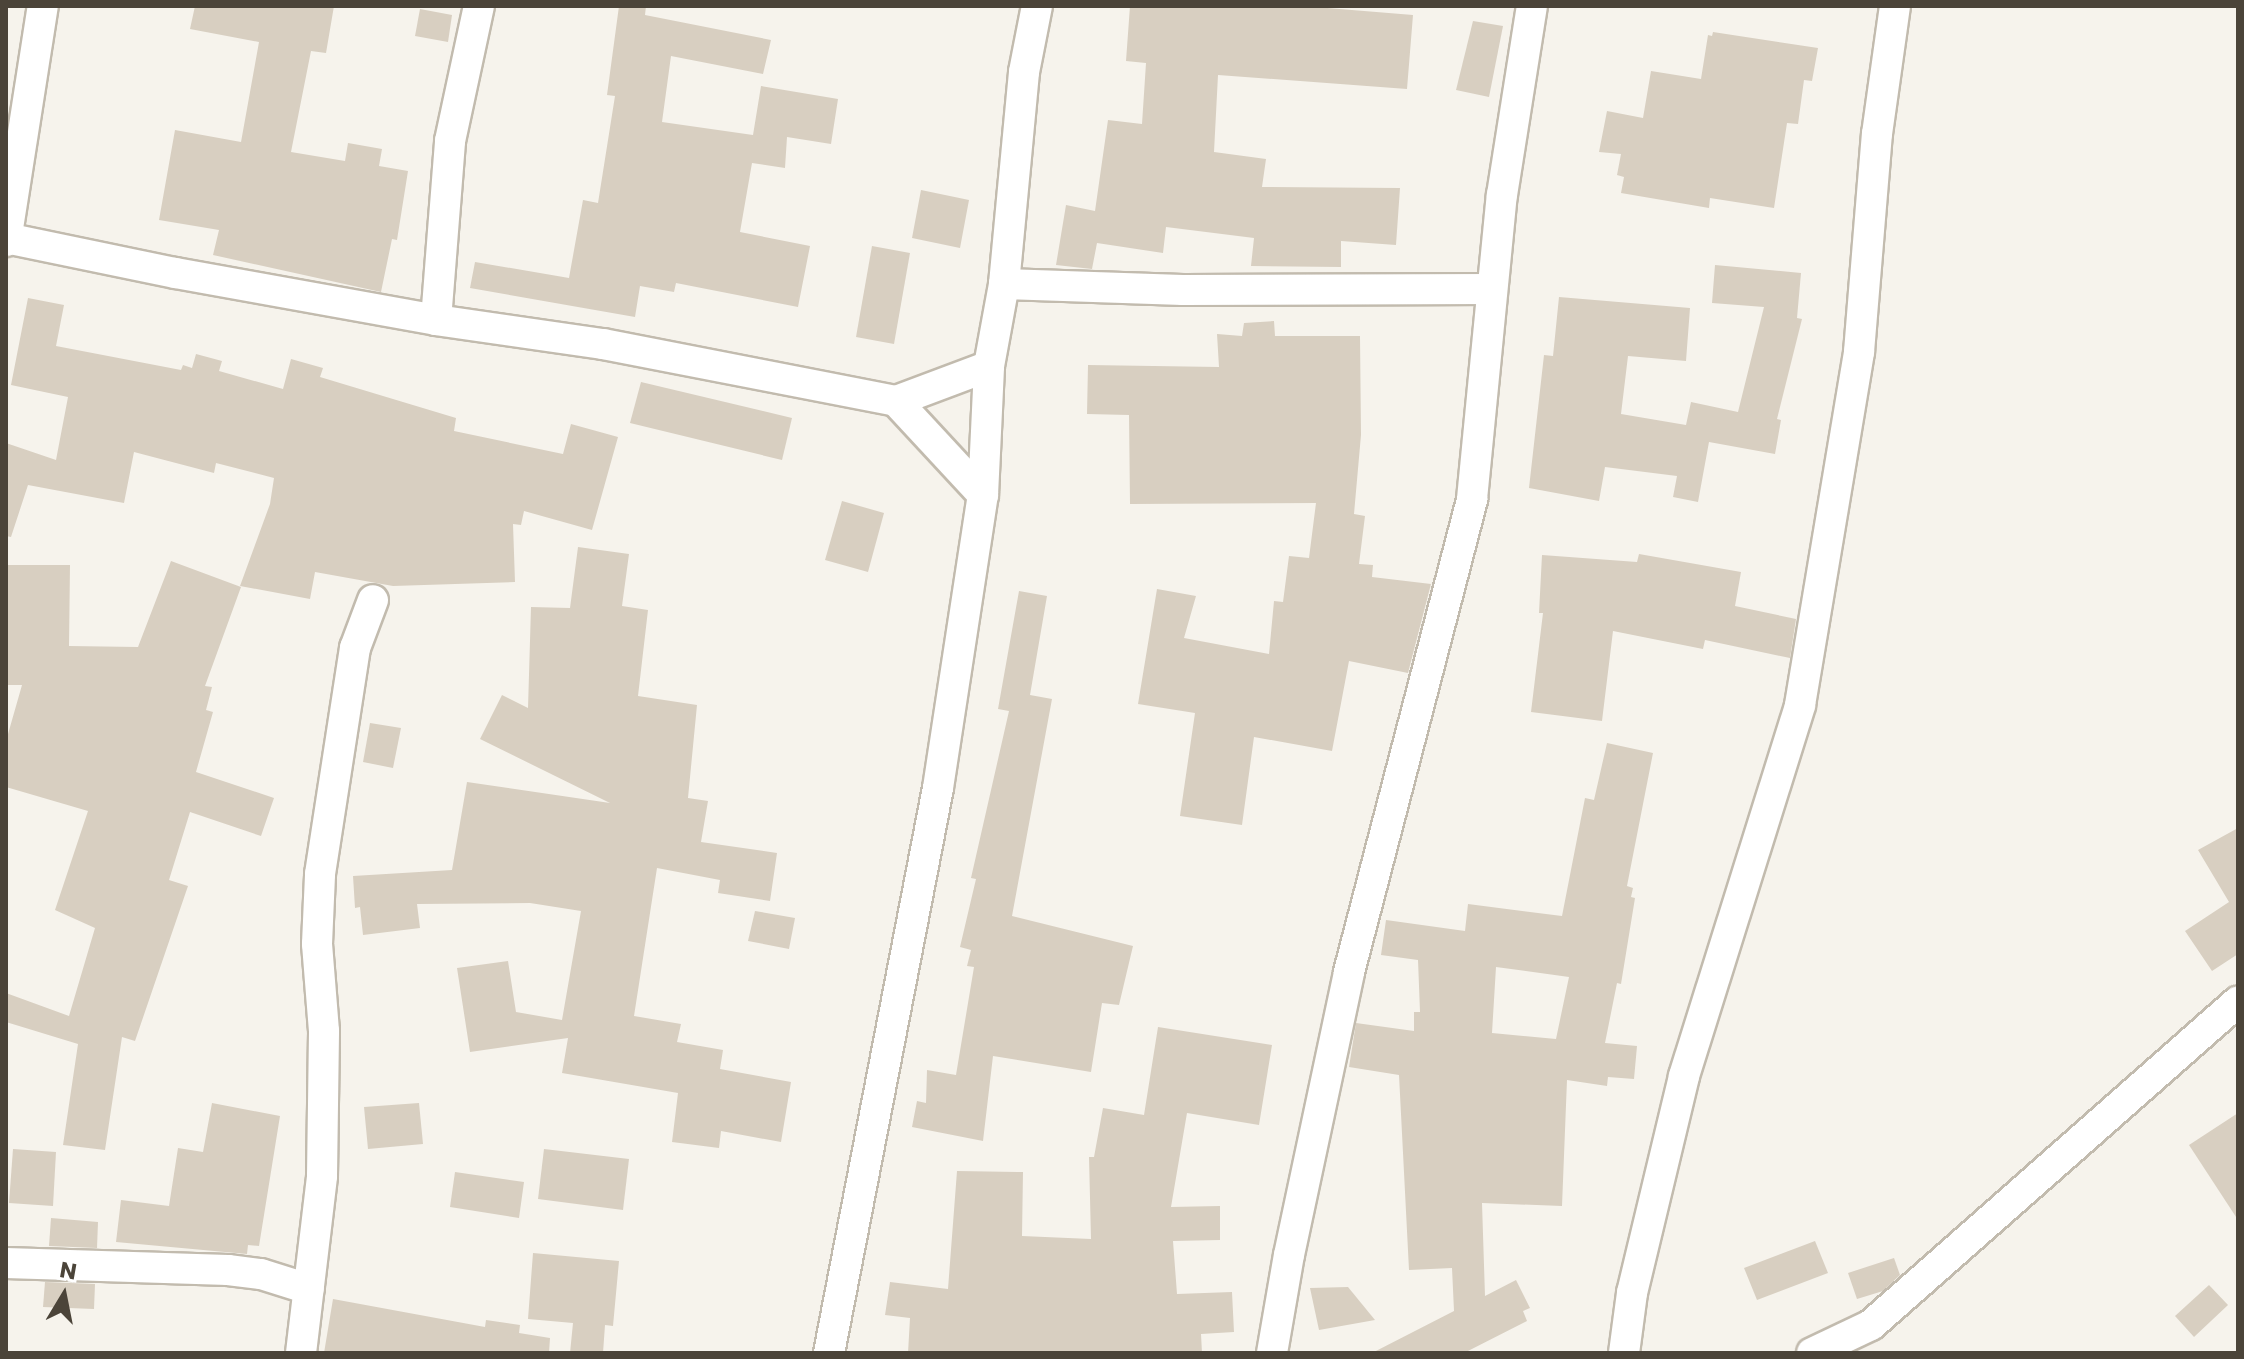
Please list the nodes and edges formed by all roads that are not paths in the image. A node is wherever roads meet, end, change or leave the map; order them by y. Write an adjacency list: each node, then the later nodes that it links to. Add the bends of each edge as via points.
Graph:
1 (43, 6): 6 (street)
2 (479, 6): 9 (street, via 450,141)
3 (1037, 6): 7 (street, via 1024,72)
4 (1532, 6): 8 (street)
5 (1895, 6): 20 (street, via 1877,134 1859,352 1800,705 1684,1076 1632,1293)
6 (6, 239): 9 (street)
7 (1004, 284): 8 (street, via 1183,290); 10 (street)
8 (1492, 289): 19 (street, via 1472,499 1349,972)
9 (436, 320): 11 (street, via 603,344)
10 (989, 366): 11 (street); 12 (street)
11 (896, 401): 12 (street)
12 (983, 495): 18 (street, via 938,788)
13 (373, 600): 16 (street, via 355,648 320,874 322,1176)
14 (2238, 1002): 21 (street, via 1871,1325)
15 (6, 1263): 16 (street, via 228,1270)
16 (309, 1289): 17 (street)
17 (301, 1353)
18 (829, 1353)
19 (1272, 1353)
20 (1624, 1353)
21 (1812, 1353)

